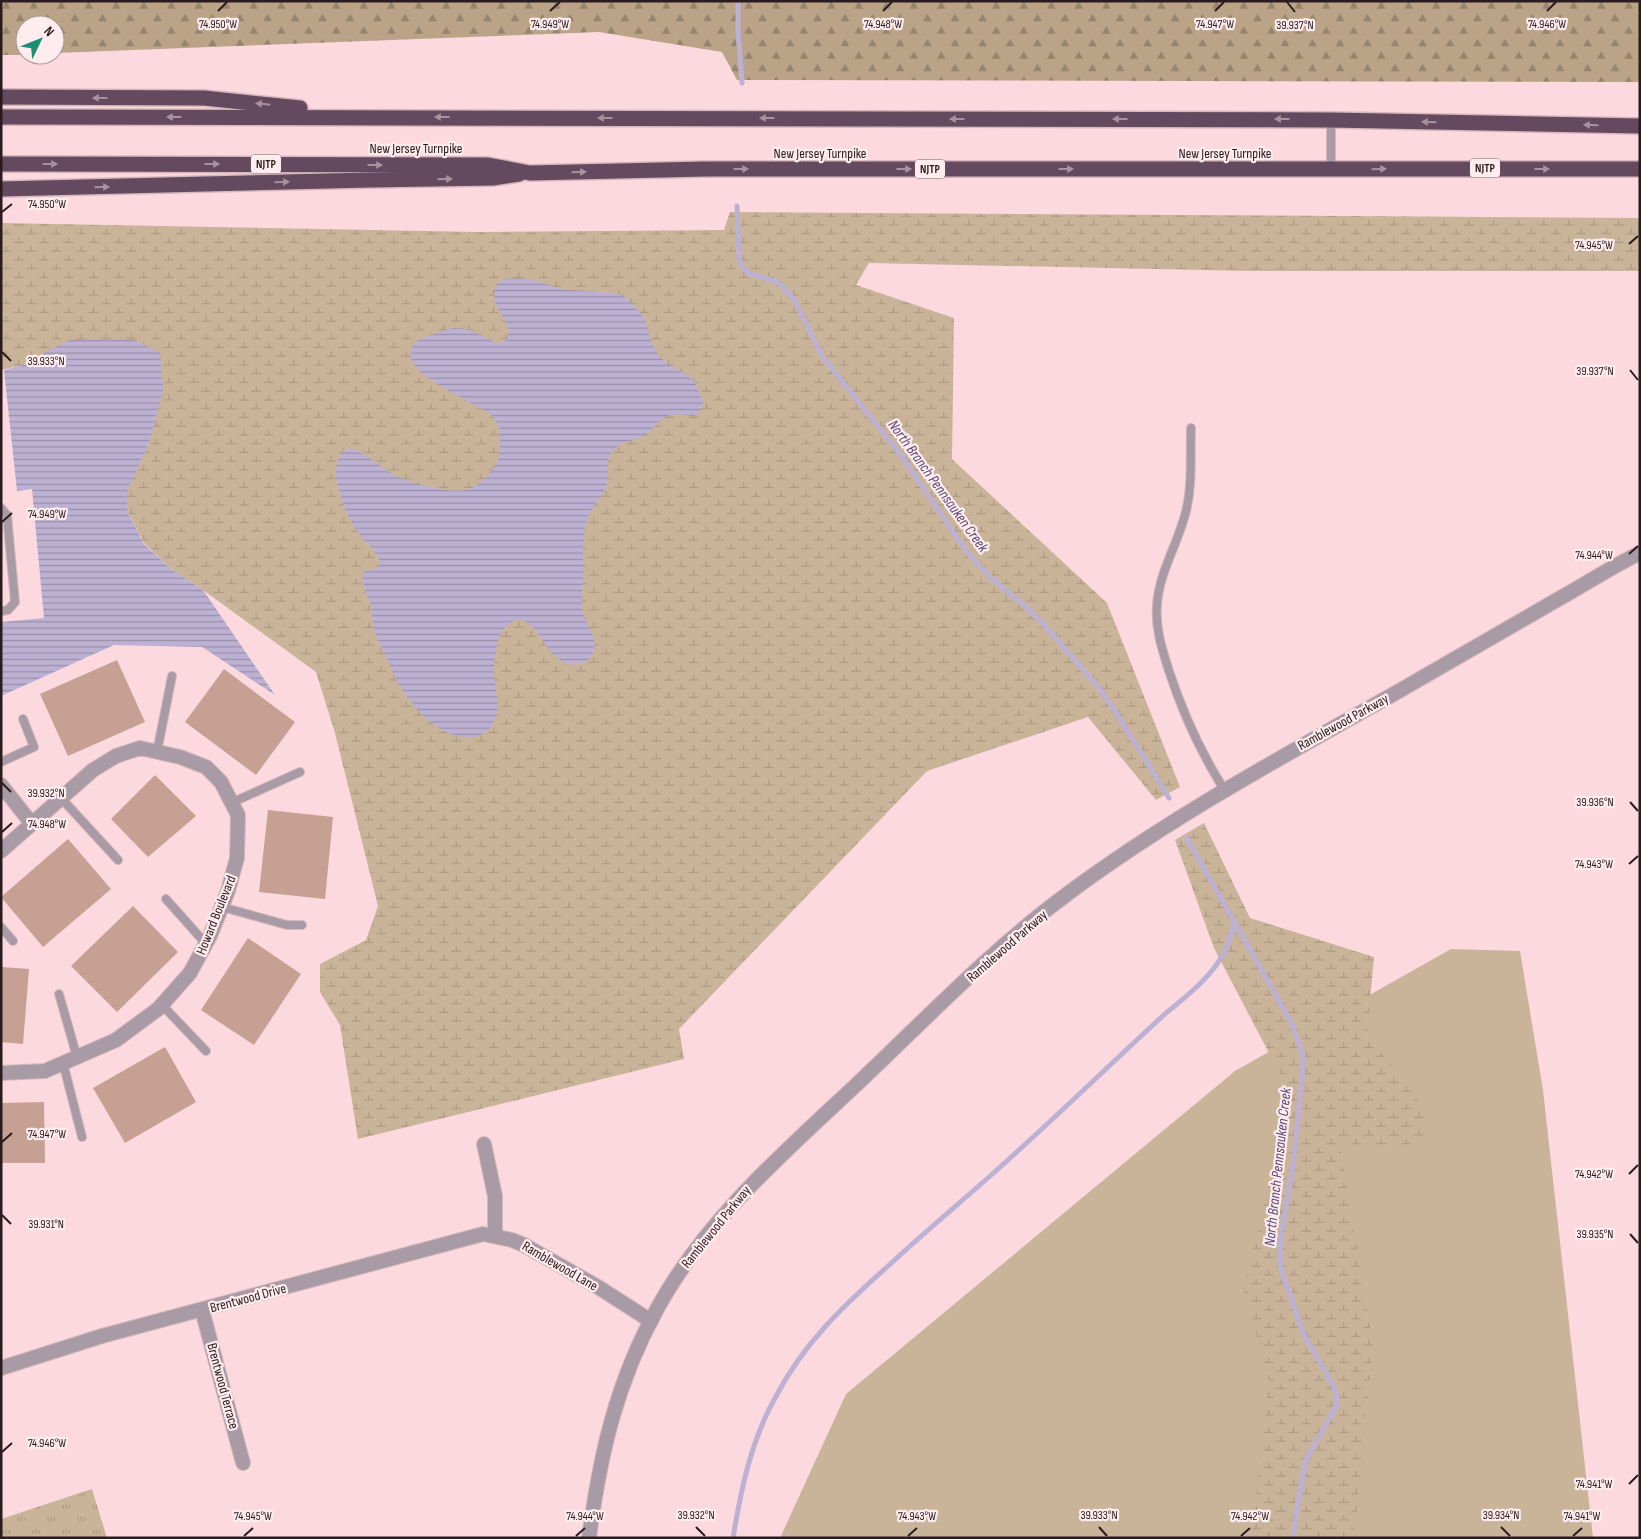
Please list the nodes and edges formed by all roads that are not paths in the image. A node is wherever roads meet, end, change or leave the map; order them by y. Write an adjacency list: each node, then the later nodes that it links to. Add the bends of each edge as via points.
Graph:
1 (1, 97): 3 (highway, one-way to 1, via 204,98)
2 (1, 117): 3 (highway, one-way to 2)
3 (381, 117): 4 (highway, one-way to 3)
4 (1331, 120): 5 (highway, one-way to 4); 7 (lane)
5 (1640, 126)
6 (1, 164): 9 (highway, New Jersey Turnpike / NJTP, one-way to 9, via 488,165)
7 (1330, 170): 8 (highway, New Jersey Turnpike / NJTP, one-way to 8); 9 (highway, New Jersey Turnpike / NJTP, one-way to 7, via 706,169)
8 (1640, 170)
9 (530, 173): 10 (highway, one-way to 9, via 493,178)
10 (1, 189)
11 (1191, 428): 21 (lane, via 1186,514 1161,579 1156,625 1178,700 1207,763)
12 (1, 508): 14 (lane, via 7,515 15,602 8,610)
13 (1640, 553): 21 (street, Ramblewood Parkway)
14 (1, 611)
15 (172, 676): 17 (lane)
16 (23, 718): 18 (lane, via 34,747)
17 (157, 752): 22 (street, Howard Boulevard, via 140,748 116,756 93,770); 23 (street, Howard Boulevard, via 206,767 221,782)
18 (1, 762)
19 (300, 772): 23 (lane)
20 (1, 785): 24 (street)
21 (1226, 791): 43 (street, Ramblewood Parkway, via 1078,886 975,973 749,1187 677,1275)
22 (61, 798): 24 (street, Howard Boulevard); 26 (lane)
23 (231, 803): 28 (street, Howard Boulevard, via 238,815 237,858)
24 (32, 824): 25 (street, Howard Boulevard)
25 (1, 851)
26 (118, 860)
27 (166, 900): 32 (lane)
28 (222, 907): 29 (lane, via 287,925); 32 (street, Howard Boulevard)
29 (302, 925)
30 (1, 927): 31 (lane)
31 (13, 941)
32 (206, 944): 34 (street, Howard Boulevard, via 190,973)
33 (59, 994): 36 (lane)
34 (162, 1005): 35 (lane); 36 (street, Howard Boulevard, via 116,1040)
35 (206, 1051)
36 (77, 1057): 37 (street, Howard Boulevard)
37 (63, 1063): 38 (street, Howard Boulevard, via 45,1071); 39 (lane)
38 (1, 1073)
39 (82, 1137)
40 (484, 1144): 41 (street, via 495,1196)
41 (496, 1236): 42 (street, Brentwood Drive, via 469,1237); 43 (street, Ramblewood Lane, via 524,1244)
42 (202, 1310): 44 (street, Brentwood Drive, via 102,1336); 45 (street, Brentwood Terrace)
43 (651, 1321): 46 (street, Ramblewood Parkway, via 613,1412)
44 (1, 1368)
45 (243, 1463)
46 (589, 1538)

